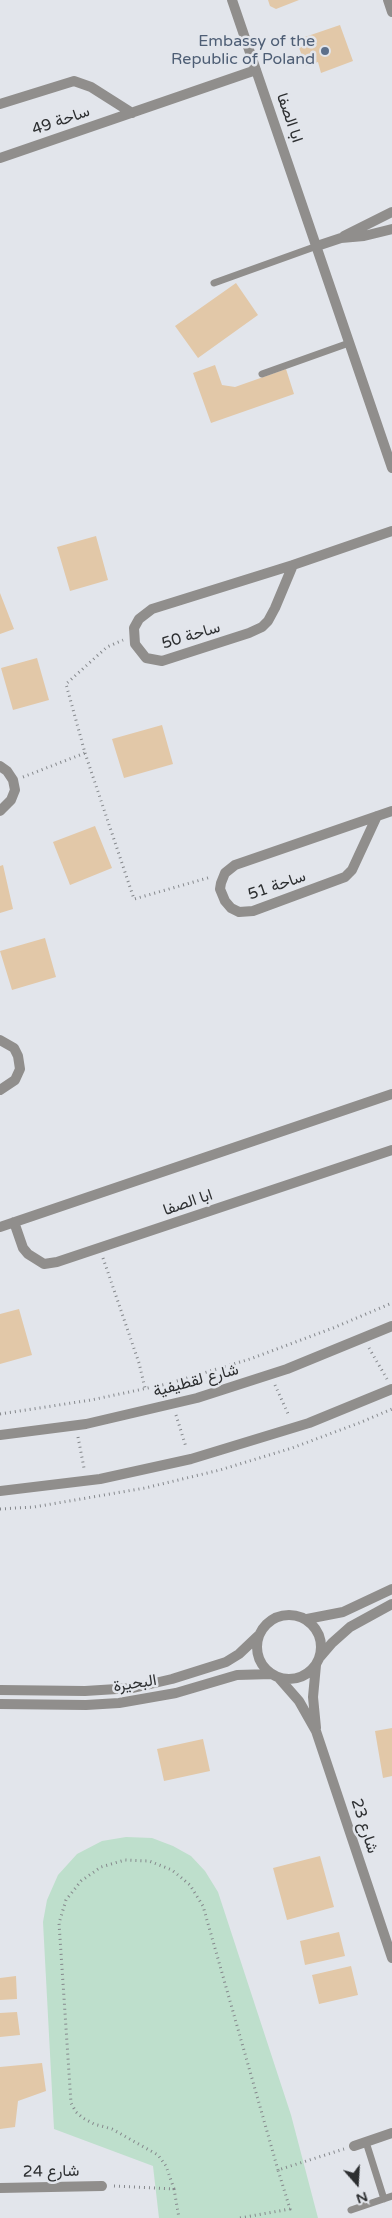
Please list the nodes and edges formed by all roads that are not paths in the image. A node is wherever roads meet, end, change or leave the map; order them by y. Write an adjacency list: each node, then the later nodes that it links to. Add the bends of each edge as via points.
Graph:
1 (232, 0): 4 (street, ابا الصفا)
2 (388, 0): 3 (street)
3 (392, 12)
4 (256, 70): 6 (street, ساحة 49); 11 (street, ابا الصفا)
5 (0, 104): 6 (street, ساحة 49, via 74,81 91,87)
6 (132, 113): 7 (street, ساحة 49)
7 (0, 158)
8 (392, 212): 10 (street)
9 (392, 229): 10 (street)
10 (341, 238): 11 (street)
11 (316, 246): 12 (lane); 13 (street, ابا الصفا)
12 (214, 283)
13 (349, 343): 14 (lane); 15 (street, ابا الصفا)
14 (262, 374)
15 (392, 468)
16 (392, 531): 17 (street)
17 (293, 565): 17 (street, ساحة 50, via 268,621 249,633 162,662 146,658 140,652 133,636 139,619 152,609)
18 (0, 766): 19 (street, via 7,770 15,790 11,800)
19 (0, 811)
20 (392, 811): 21 (street, ساحة 51)
21 (377, 816): 21 (street, ساحة 51, via 352,870 336,882 246,912 231,908 225,901 220,889 225,873 235,865)
22 (0, 1040): 23 (street, via 14,1048 20,1070 15,1080)
23 (0, 1090)
24 (392, 1094): 26 (street)
25 (392, 1150): 26 (street, ابا الصفا, via 57,1262 44,1264 33,1259 23,1248)
26 (14, 1222): 27 (street)
27 (0, 1226)
28 (392, 1326): 30 (street, شارع لقطيفية, via 271,1375 172,1403 76,1426)
29 (390, 1385): 31 (street, via 294,1428 190,1459 86,1481)
30 (0, 1435)
31 (0, 1491)
32 (392, 1589): 34 (street, via 343,1612)
33 (392, 1604): 36 (street, via 350,1627)
34 (307, 1619): 35 (street, via 293,1614 278,1616 266,1624); 36 (street, via 322,1643)
35 (258, 1636): 37 (street, via 258,1658); 39 (street, البحيرة, via 233,1658 218,1665 172,1679)
36 (318, 1661): 37 (street, via 299,1677 285,1679); 42 (street, شارع 23, via 313,1697)
37 (275, 1676): 40 (street, البحيرة, via 236,1675 176,1692); 42 (street, شارع 23, via 299,1701)
38 (0, 1690): 39 (street, البحيرة)
39 (117, 1690): 40 (street)
40 (119, 1703): 41 (street, البحيرة)
41 (0, 1704)
42 (316, 1731): 43 (street, شارع 23)
43 (392, 1958)
44 (392, 2133): 45 (street)
45 (366, 2142): 46 (street); 50 (lane)
46 (354, 2146)
47 (102, 2186): 48 (street, شارع 24)
48 (0, 2188)
49 (392, 2196): 50 (lane)
50 (384, 2198): 51 (lane)
51 (351, 2210)

